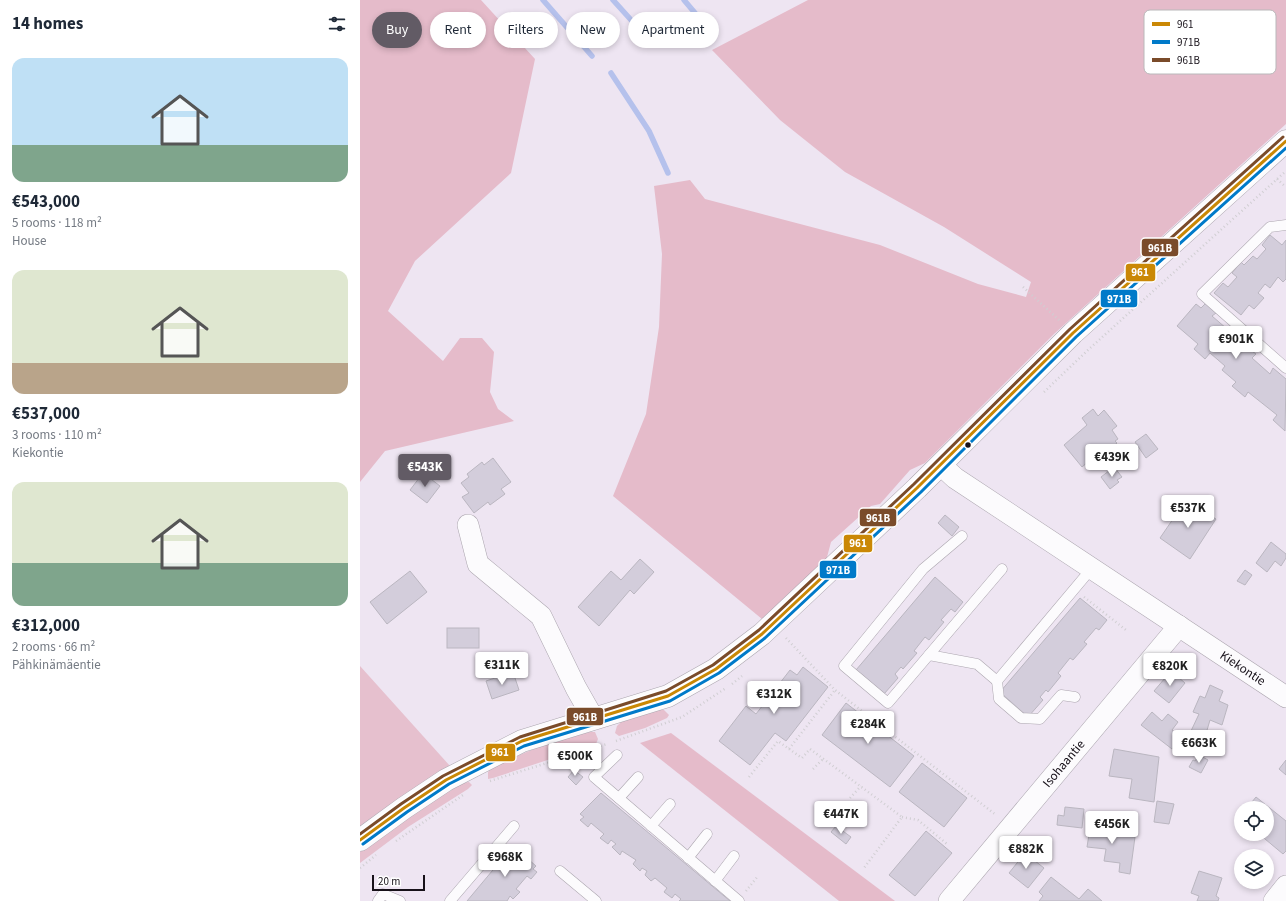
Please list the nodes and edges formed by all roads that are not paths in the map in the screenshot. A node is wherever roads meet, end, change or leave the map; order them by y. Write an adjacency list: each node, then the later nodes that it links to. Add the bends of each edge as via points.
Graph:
1 (1286, 141): 4 (street, via 1073,333)
2 (1286, 225): 3 (lane, via 1270,227 1202,294)
3 (1284, 362)
4 (941, 465): 7 (street, Kiekontie, via 954,478); 14 (street, via 762,634 716,669 668,696)
5 (468, 525): 14 (street, via 478,564 541,616)
6 (962, 536): 10 (lane, via 923,569 844,666 888,703)
7 (1092, 568): 9 (street, Kiekontie); 11 (lane)
8 (1002, 569): 10 (lane)
9 (1179, 626): 13 (street, Kiekontie); 33 (street, Isohaantie)
10 (929, 655): 11 (lane, via 977,664)
11 (997, 681): 12 (lane, via 999,699 1021,718 1040,719 1061,695)
12 (1075, 697)
13 (1286, 697)
14 (593, 718): 22 (street, via 522,741 476,765 440,784)
15 (617, 755): 17 (lane, via 594,777)
16 (638, 777): 17 (lane)
17 (618, 798): 20 (lane)
18 (670, 804): 20 (lane)
19 (514, 826): 30 (lane)
20 (650, 826): 24 (lane)
21 (707, 834): 24 (lane)
22 (360, 840)
23 (734, 856): 26 (lane)
24 (688, 858): 26 (lane)
25 (560, 871): 31 (lane)
26 (715, 881): 32 (lane)
27 (1286, 886): 34 (street)
28 (378, 901): 29 (lane, via 383,894)
29 (400, 901)
30 (450, 901)
31 (596, 901)
32 (739, 901)
33 (949, 901)
34 (1274, 901)

